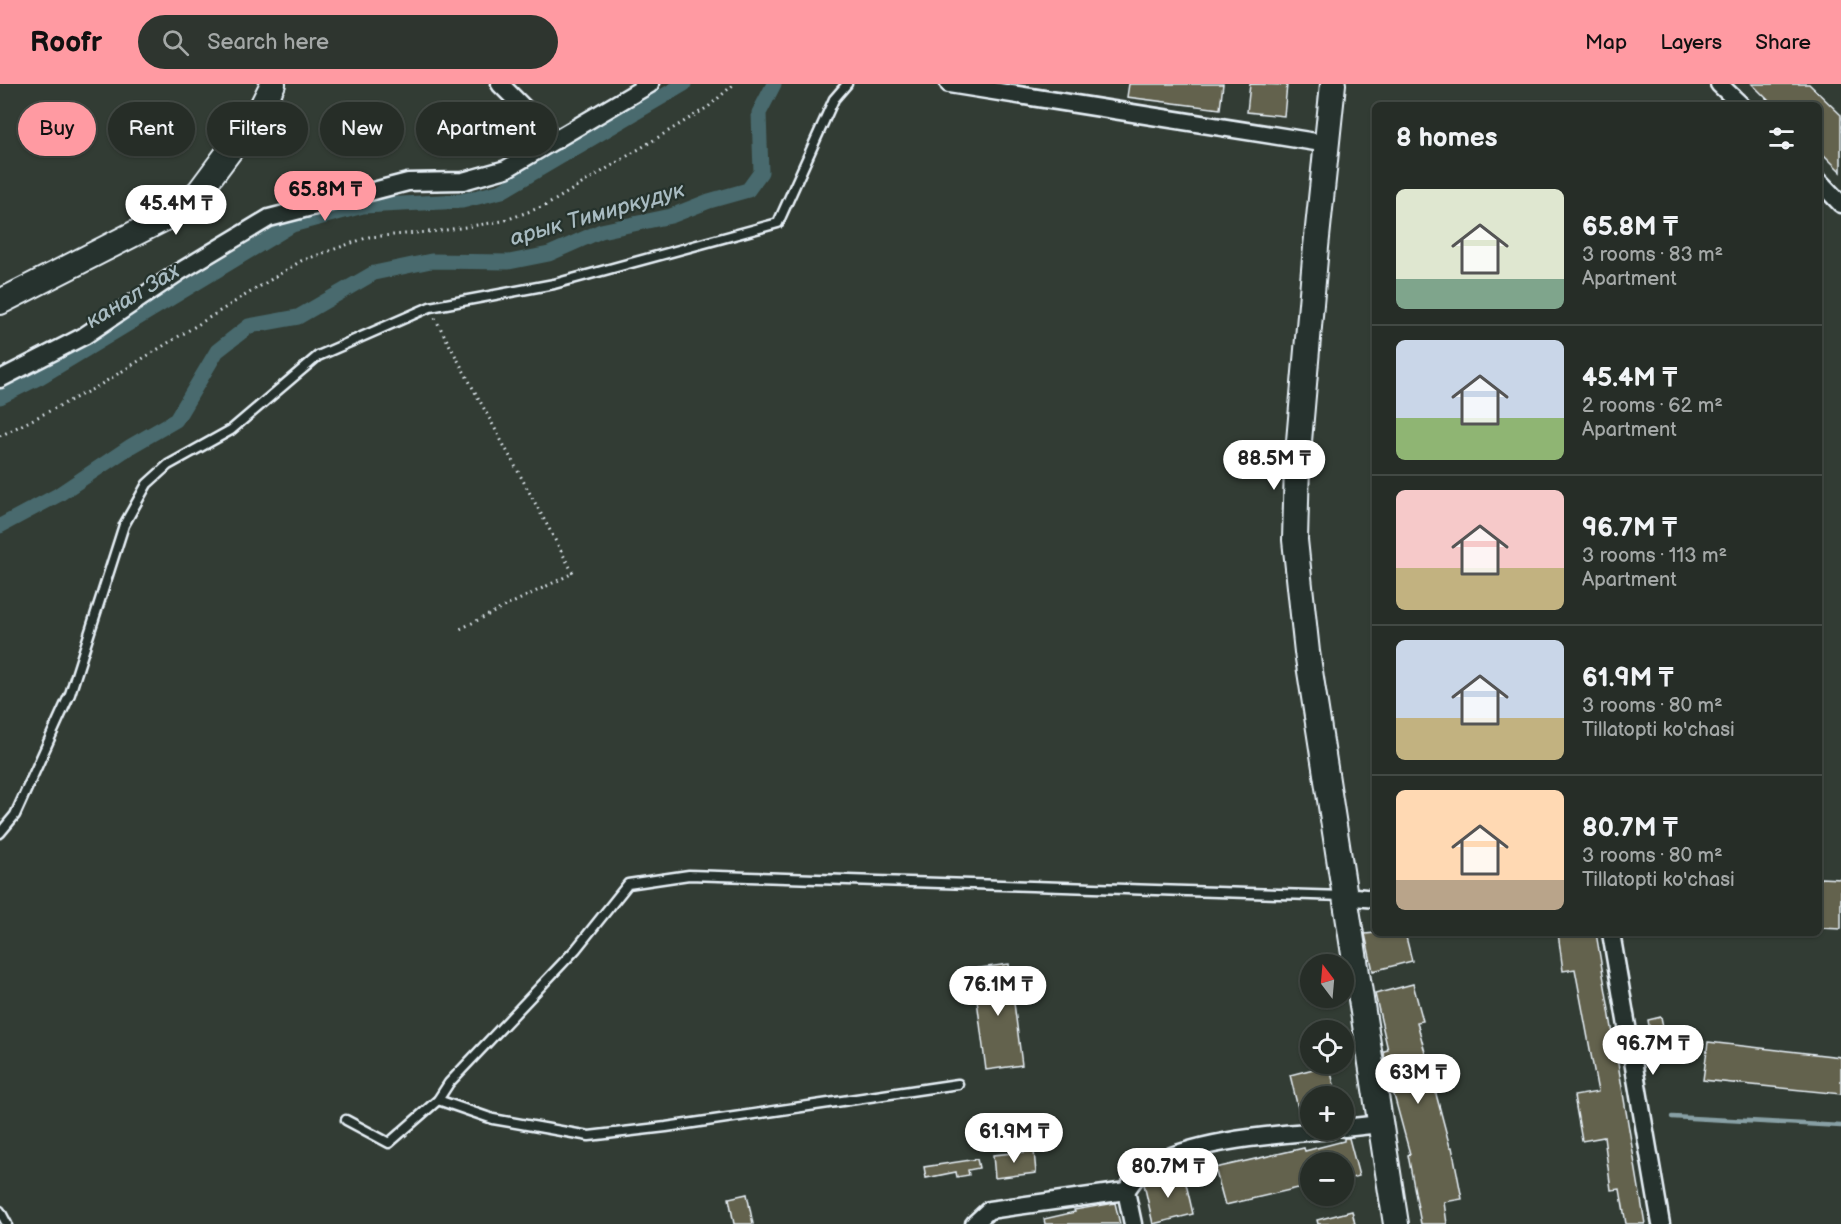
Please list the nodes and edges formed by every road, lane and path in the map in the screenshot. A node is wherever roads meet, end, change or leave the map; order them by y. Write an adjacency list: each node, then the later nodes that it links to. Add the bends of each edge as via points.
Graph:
1 (273, 84): 16 (main road, via 260,110 199,192 173,214)
2 (500, 84): 9 (street)
3 (650, 84): 11 (street)
4 (734, 84): 19 (path, via 708,107 547,205 503,221 369,237 301,261 95,388)
5 (847, 84): 17 (lane, via 834,99 778,223 554,284)
6 (949, 84): 12 (street)
7 (1333, 84): 12 (main road)
8 (1719, 84): 10 (street)
9 (518, 102)
10 (1738, 102)
11 (557, 139)
12 (1328, 144): 22 (main road, via 1294,513 1303,618)
13 (528, 156): 18 (street, via 506,169 463,181 408,182 269,218 84,336)
14 (1822, 184): 15 (street)
15 (1841, 204)
16 (0, 302)
17 (430, 307): 20 (path, via 573,573); 21 (lane, via 318,356 231,430 168,465 147,484 124,525 70,694 15,815)
18 (0, 379)
19 (0, 436)
20 (458, 630)
21 (0, 833)
22 (1344, 896): 23 (street); 26 (lane, via 689,875 628,884 576,949 449,1083); 28 (main road)
23 (1372, 899)
24 (1612, 936): 37 (street)
25 (958, 1084): 26 (lane, via 589,1136 493,1119)
26 (438, 1100): 27 (lane, via 389,1143)
27 (346, 1120)
28 (1380, 1124): 29 (street); 36 (main road)
29 (1354, 1127)
30 (1300, 1133): 31 (street, via 1199,1148 1172,1156 1147,1168)
31 (1126, 1191): 34 (street, via 988,1210); 35 (street)
32 (0, 1210): 33 (lane)
33 (7, 1224)
34 (974, 1224)
35 (1133, 1224)
36 (1396, 1224)
37 (1661, 1224)

